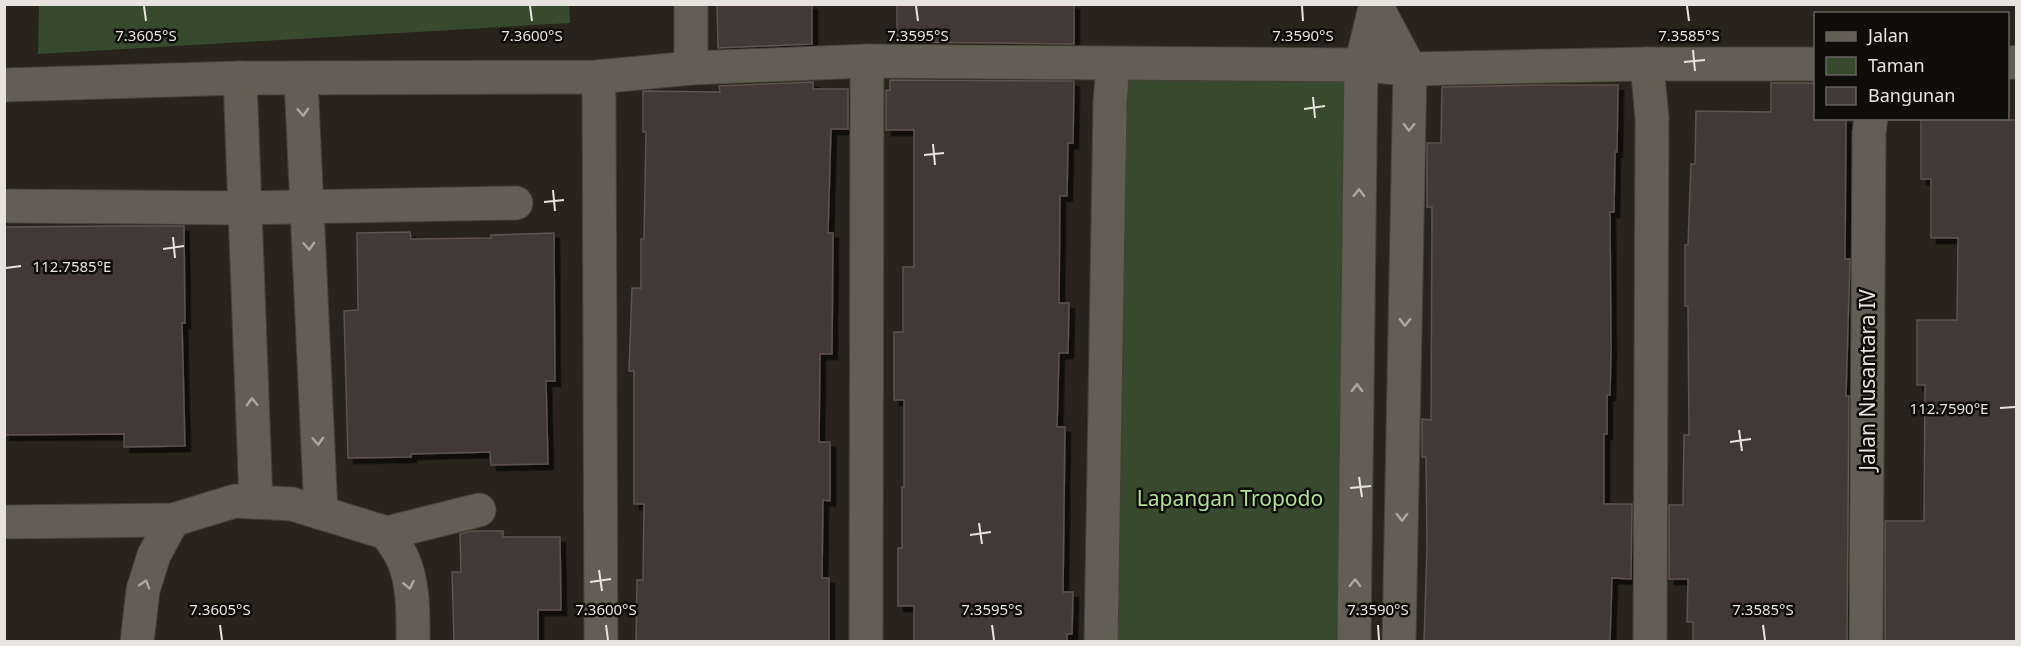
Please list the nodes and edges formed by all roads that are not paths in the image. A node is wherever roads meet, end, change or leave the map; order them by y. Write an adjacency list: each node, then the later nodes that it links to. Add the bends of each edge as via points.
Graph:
1 (691, 4): 8 (street)
2 (1377, 6): 7 (street); 9 (street)
3 (867, 61): 4 (street); 8 (street); 28 (street)
4 (1113, 64): 7 (street); 29 (street)
5 (1647, 64): 6 (street); 9 (street); 32 (street, via 1652,118)
6 (1814, 64)
7 (1360, 65): 9 (street); 30 (street, one-way to 7)
8 (691, 68): 10 (street)
9 (1410, 69): 31 (street, one-way to 31)
10 (597, 77): 12 (street); 27 (street)
11 (240, 78): 12 (street); 13 (street); 18 (street)
12 (301, 79): 17 (street, one-way to 17)
13 (4, 85)
14 (1870, 120): 33 (street, Jalan Nusantara IV)
15 (516, 203): 17 (street)
16 (9, 206): 18 (street)
17 (307, 206): 18 (street); 21 (street, one-way to 21)
18 (245, 208): 19 (street, one-way to 18)
19 (256, 502): 21 (street, via 292,504); 22 (street, via 235,501)
20 (479, 510): 24 (street)
21 (321, 513): 24 (street)
22 (173, 520): 23 (street); 25 (street, one-way to 22, via 143,590 154,555)
23 (5, 522)
24 (387, 533): 26 (street, one-way to 26, via 403,558 410,583)
25 (137, 642)
26 (413, 642)
27 (601, 642)
28 (866, 642)
29 (1101, 642)
30 (1354, 642)
31 (1399, 642)
32 (1650, 642)
33 (1866, 642)

